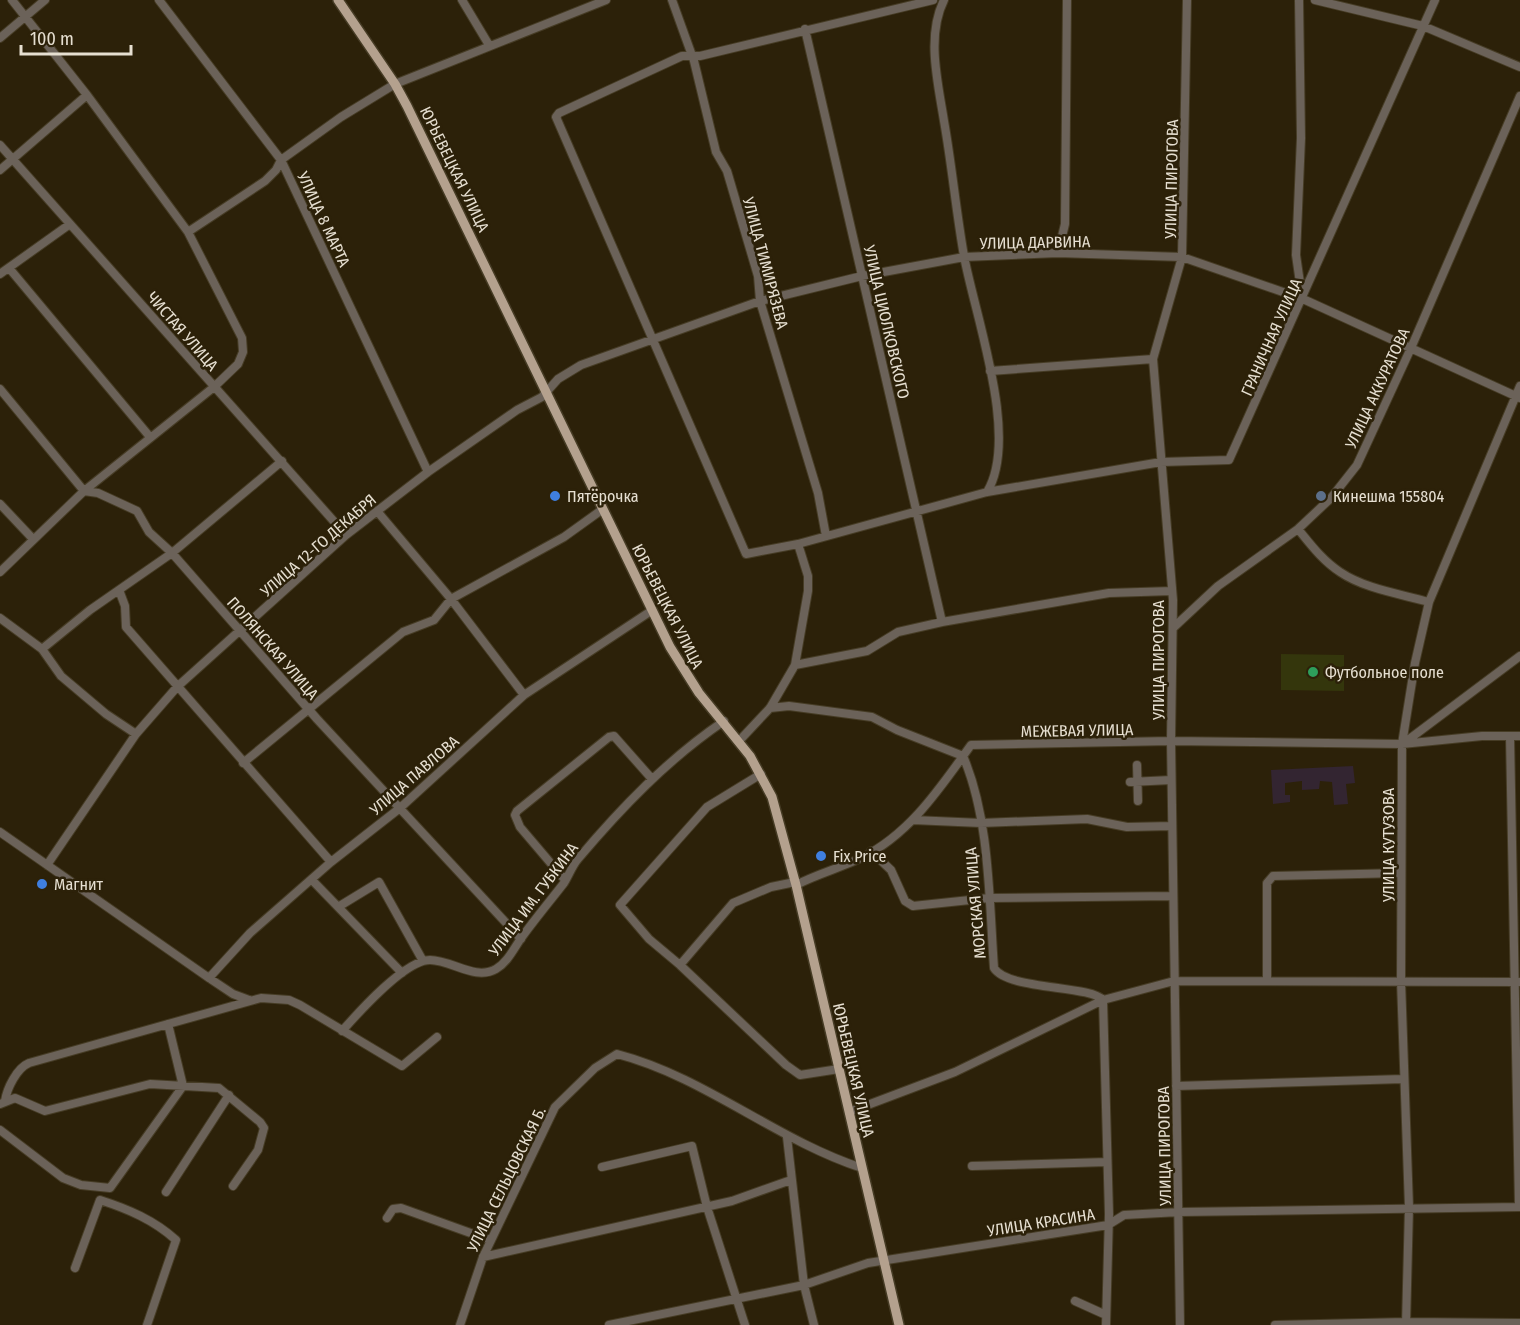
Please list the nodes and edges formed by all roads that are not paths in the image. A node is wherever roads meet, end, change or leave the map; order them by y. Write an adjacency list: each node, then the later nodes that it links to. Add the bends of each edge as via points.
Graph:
1 (12, 0): 15 (street)
2 (45, 0): 15 (street)
3 (159, 0): 26 (street, УЛИЦА 8 МАРТА)
4 (338, 0): 22 (main road, ЮРЬЕВЕЦКАЯ УЛИЦА)
5 (462, 0): 19 (street)
6 (606, 0): 19 (street)
7 (672, 0): 20 (street, УЛИЦА ТИМИРЯЗЕВА)
8 (933, 0): 17 (street)
9 (944, 0): 32 (street, via 937,19 935,67)
10 (1068, 0): 31 (street, via 1065,224)
11 (1187, 0): 33 (street, УЛИЦА ПИРОГОВА)
12 (1299, 0): 37 (street, via 1301,138 1296,255)
13 (1314, 0): 16 (street)
14 (1435, 0): 16 (street, ГРАНИЧНАЯ УЛИЦА)
15 (26, 17): 18 (street); 23 (street)
16 (1423, 26): 21 (street); 37 (street, ГРАНИЧНАЯ УЛИЦА)
17 (805, 29): 20 (street); 36 (street, УЛИЦА ЦИОЛКОВСКОГО)
18 (0, 38)
19 (489, 45): 22 (street)
20 (691, 56): 38 (street, УЛИЦА ТИМИРЯЗЕВА, via 716,152 727,171 758,276); 39 (street, via 682,56 556,117)
21 (1520, 66)
22 (395, 84): 26 (street); 46 (main road, ЮРЬЕВЕЦКАЯ УЛИЦА)
23 (87, 95): 27 (street); 30 (street)
24 (1520, 96): 40 (street, УЛИЦА АККУРАТОВА)
25 (0, 145): 27 (street, ЧИСТАЯ УЛИЦА)
26 (281, 160): 30 (street, via 265,181); 51 (street, УЛИЦА 8 МАРТА)
27 (12, 161): 28 (street); 29 (street, ЧИСТАЯ УЛИЦА)
28 (0, 170)
29 (70, 224): 34 (street); 44 (street, ЧИСТАЯ УЛИЦА)
30 (188, 232): 44 (street, via 242,338 243,352 238,364)
31 (1058, 253): 32 (street, УЛИЦА ДАРВИНА); 33 (street, УЛИЦА ДАРВИНА)
32 (964, 257): 36 (street, УЛИЦА ДАРВИНА); 42 (street)
33 (1182, 257): 37 (street, УЛИЦА ДАРВИНА); 41 (street, УЛИЦА ПИРОГОВА)
34 (9, 268): 35 (street); 48 (street)
35 (0, 274)
36 (862, 276): 38 (street, УЛИЦА ДАРВИНА); 56 (street, УЛИЦА ЦИОЛКОВСКОГО)
37 (1302, 299): 40 (street, УЛИЦА ДАРВИНА); 50 (street, ГРАНИЧНАЯ УЛИЦА, via 1231,458 1226,462)
38 (760, 301): 39 (street, УЛИЦА ДАРВИНА); 60 (street, УЛИЦА ТИМИРЯЗЕВА, via 818,493)
39 (651, 339): 46 (street, УЛИЦА ДАРВИНА, via 580,365); 62 (street, via 746,554)
40 (1411, 348): 47 (street, УЛИЦА ДАРВИНА); 58 (street, УЛИЦА АККУРАТОВА, via 1357,465 1331,498)
41 (1154, 359): 42 (street); 50 (street, УЛИЦА ПИРОГОВА)
42 (990, 371): 53 (street, via 999,441 995,479)
43 (1520, 386): 47 (street, УЛИЦА КУТУЗОВА)
44 (214, 387): 48 (street); 49 (street, ЧИСТАЯ УЛИЦА)
45 (0, 389): 52 (street)
46 (547, 391): 51 (street, УЛИЦА 12-ГО ДЕКАБРЯ); 55 (main road, ЮРЬЕВЕЦКАЯ УЛИЦА)
47 (1518, 397): 68 (street, УЛИЦА КУТУЗОВА)
48 (150, 437): 52 (street)
49 (282, 461): 59 (street, ЧИСТАЯ УЛИЦА); 63 (street)
50 (1161, 462): 53 (street, ГРАНИЧНАЯ УЛИЦА); 66 (street, УЛИЦА ПИРОГОВА)
51 (428, 472): 57 (street, УЛИЦА 12-ГО ДЕКАБРЯ)
52 (84, 491): 61 (street); 63 (street, ПОЛЯНСКАЯ УЛИЦА, via 98,493 137,511 149,532)
53 (987, 492): 56 (street)
54 (0, 504): 61 (street)
55 (603, 509): 67 (street, via 564,537); 69 (main road, ЮРЬЕВЕЦКАЯ УЛИЦА)
56 (916, 510): 60 (street); 71 (street, УЛИЦА ЦИОЛКОВСКОГО)
57 (377, 511): 59 (street, УЛИЦА 12-ГО ДЕКАБРЯ); 67 (street)
58 (1298, 529): 68 (street, via 1321,557 1342,574); 72 (street, УЛИЦА АККУРАТОВА, via 1218,586)
59 (346, 535): 73 (street, УЛИЦА 12-ГО ДЕКАБРЯ)
60 (826, 536): 62 (street)
61 (33, 538): 64 (street)
62 (798, 544): 76 (street, via 808,576 808,591)
63 (171, 553): 65 (street); 73 (street, ПОЛЯНСКАЯ УЛИЦА)
64 (0, 572)
65 (119, 590): 74 (street); 77 (street, via 126,627)
66 (1172, 591): 71 (street, via 1109,592); 72 (street, УЛИЦА ПИРОГОВА)
67 (451, 599): 78 (street); 79 (street, via 434,620 403,632)
68 (1429, 602): 87 (street, УЛИЦА КУТУЗОВА)
69 (651, 611): 78 (street, УЛИЦА ПАВЛОВА); 81 (main road, ЮРЬЕВЕЦКАЯ УЛИЦА, via 683,670)
70 (0, 618): 74 (street)
71 (942, 622): 76 (street, via 898,632 867,651)
72 (1173, 628): 86 (street, УЛИЦА ПИРОГОВА)
73 (240, 630): 77 (street, УЛИЦА 12-ГО ДЕКАБРЯ); 79 (street, ПОЛЯНСКАЯ УЛИЦА)
74 (42, 650): 82 (street, via 61,676)
75 (1520, 656): 87 (street)
76 (795, 665): 80 (street)
77 (177, 687): 82 (street, УЛИЦА 12-ГО ДЕКАБРЯ); 89 (street)
78 (524, 695): 96 (street, УЛИЦА ПАВЛОВА)
79 (308, 708): 89 (street); 96 (street, ПОЛЯНСКАЯ УЛИЦА)
80 (770, 708): 85 (street); 88 (street, via 789,706 872,717)
81 (724, 721): 85 (main road, ЮРЬЕВЕЦКАЯ УЛИЦА); 92 (street, УЛИЦА ИМ. ГУБКИНА, via 693,742)
82 (136, 734): 103 (street, УЛИЦА 12-ГО ДЕКАБРЯ)
83 (1510, 736): 84 (street, МЕЖЕВАЯ УЛИЦА); 87 (street, МЕЖЕВАЯ УЛИЦА); 119 (street)
84 (1520, 736)
85 (739, 741): 91 (main road, ЮРЬЕВЕЦКАЯ УЛИЦА)
86 (1171, 741): 87 (street, МЕЖЕВАЯ УЛИЦА); 88 (street, МЕЖЕВАЯ УЛИЦА, via 971,745); 93 (street, УЛИЦА ПИРОГОВА)
87 (1402, 744): 104 (street, УЛИЦА КУТУЗОВА)
88 (963, 756): 97 (street, МЕЖЕВАЯ УЛИЦА); 98 (street, МОРСКАЯ УЛИЦА, via 973,780)
89 (243, 763): 102 (street)
90 (1137, 765): 94 (street)
91 (761, 774): 107 (main road, ЮРЬЕВЕЦКАЯ УЛИЦА, via 776,806); 113 (street, via 707,807 620,905 649,939)
92 (652, 779): 106 (street, УЛИЦА ИМ. ГУБКИНА, via 576,861); 106 (street, via 614,736 609,737 517,811 520,827)
93 (1172, 780): 94 (street); 99 (street, УЛИЦА ПИРОГОВА)
94 (1134, 781): 95 (street)
95 (1138, 801)
96 (400, 808): 102 (street, УЛИЦА ПАВЛОВА); 111 (street, ПОЛЯНСКАЯ УЛИЦА)
97 (913, 820): 98 (street); 101 (street, МЕЖЕВАЯ УЛИЦА)
98 (981, 823): 99 (street, via 1079,819 1127,827); 109 (street, МОРСКАЯ УЛИЦА)
99 (1172, 826): 108 (street, УЛИЦА ПИРОГОВА)
100 (0, 832): 103 (street)
101 (871, 851): 107 (street, МЕЖЕВАЯ УЛИЦА); 109 (street, via 891,870 908,904)
102 (331, 862): 105 (street, УЛИЦА ПАВЛОВА)
103 (47, 865): 115 (street)
104 (1401, 873): 117 (street, via 1269,878); 118 (street, УЛИЦА КУТУЗОВА)
105 (312, 880): 110 (street); 115 (street, УЛИЦА ПАВЛОВА, via 250,933)
106 (565, 880): 111 (street, УЛИЦА ИМ. ГУБКИНА)
107 (796, 883): 113 (street, МЕЖЕВАЯ УЛИЦА, via 733,903); 125 (main road, ЮРЬЕВЕЦКАЯ УЛИЦА)
108 (1173, 896): 109 (street); 116 (street, УЛИЦА ПИРОГОВА)
109 (989, 898): 121 (street, МОРСКАЯ УЛИЦА, via 997,972 1054,989 1095,994)
110 (338, 907): 112 (street, via 379,882); 114 (street)
111 (521, 939): 112 (street, УЛИЦА ИМ. ГУБКИНА, via 506,960 487,972)
112 (423, 961): 114 (street)
113 (680, 965): 125 (street, via 800,1075)
114 (402, 972): 123 (street)
115 (209, 978): 120 (street, via 232,994)
116 (1174, 981): 117 (street); 121 (street); 128 (street, УЛИЦА ПИРОГОВА)
117 (1267, 981): 118 (street)
118 (1401, 981): 119 (street); 126 (street, УЛИЦА КУТУЗОВА)
119 (1517, 982): 143 (street)
120 (251, 1000): 122 (street); 123 (street, via 289,1000)
121 (1102, 1000): 131 (street, via 955,1072); 134 (street)
122 (168, 1024): 127 (street); 130 (street, via 21,1066)
123 (342, 1031): 124 (street, via 402,1066)
124 (437, 1037)
125 (839, 1069): 131 (main road, ЮРЬЕВЕЦКАЯ УЛИЦА)
126 (1403, 1079): 128 (street); 142 (street, УЛИЦА КУТУЗОВА)
127 (183, 1086): 129 (street, via 219,1088); 130 (street, via 139,1086 45,1112 15,1098); 132 (street, via 110,1188 81,1185 63,1178)
128 (1176, 1086): 144 (street, УЛИЦА ПИРОГОВА)
129 (229, 1095): 139 (street, via 264,1128 258,1150); 140 (street)
130 (3, 1103)
131 (849, 1112): 137 (main road, ЮРЬЕВЕЦКАЯ УЛИЦА)
132 (0, 1130)
133 (787, 1137): 137 (street, УЛИЦА СЕЛЬЦОВСКАЯ Б.); 138 (street); 147 (street, УЛИЦА СЕЛЬЦОВСКАЯ Б., via 756,1116 649,1062 617,1054 595,1068 555,1107)
134 (1107, 1162): 135 (street); 146 (street)
135 (972, 1166)
136 (602, 1167): 141 (street, via 689,1144)
137 (862, 1168): 149 (main road, ЮРЬЕВЕЦКАЯ УЛИЦА)
138 (791, 1180): 141 (street); 151 (street)
139 (233, 1186)
140 (166, 1192)
141 (707, 1207): 148 (street); 152 (street)
142 (1408, 1207): 143 (street, УЛИЦА КРАСИНА); 144 (street, УЛИЦА КРАСИНА); 155 (street, УЛИЦА КУТУЗОВА)
143 (1519, 1207)
144 (1179, 1212): 146 (street, УЛИЦА КРАСИНА, via 1124,1215); 164 (street, УЛИЦА ПИРОГОВА)
145 (387, 1218): 147 (street, via 393,1209 401,1208)
146 (1108, 1225): 149 (street, УЛИЦА КРАСИНА); 154 (street)
147 (490, 1240): 148 (street, УЛИЦА СЕЛЬЦОВСКАЯ Б.)
148 (483, 1257): 158 (street, УЛИЦА СЕЛЬЦОВСКАЯ Б.)
149 (884, 1262): 151 (street, УЛИЦА КРАСИНА, via 868,1263); 162 (main road, ЮРЬЕВЕЦКАЯ УЛИЦА)
150 (75, 1268): 157 (street, via 100,1200 146,1218 176,1240)
151 (804, 1285): 152 (street, УЛИЦА КРАСИНА); 161 (street)
152 (738, 1300): 159 (street, УЛИЦА КРАСИНА); 160 (street)
153 (1075, 1301): 154 (street)
154 (1106, 1316): 163 (street)
155 (1406, 1323): 156 (street); 165 (street)
156 (1520, 1323)
157 (147, 1325)
158 (460, 1325)
159 (609, 1325)
160 (745, 1325)
161 (814, 1325)
162 (900, 1325)
163 (1106, 1325)
164 (1180, 1325)
165 (1275, 1325)

